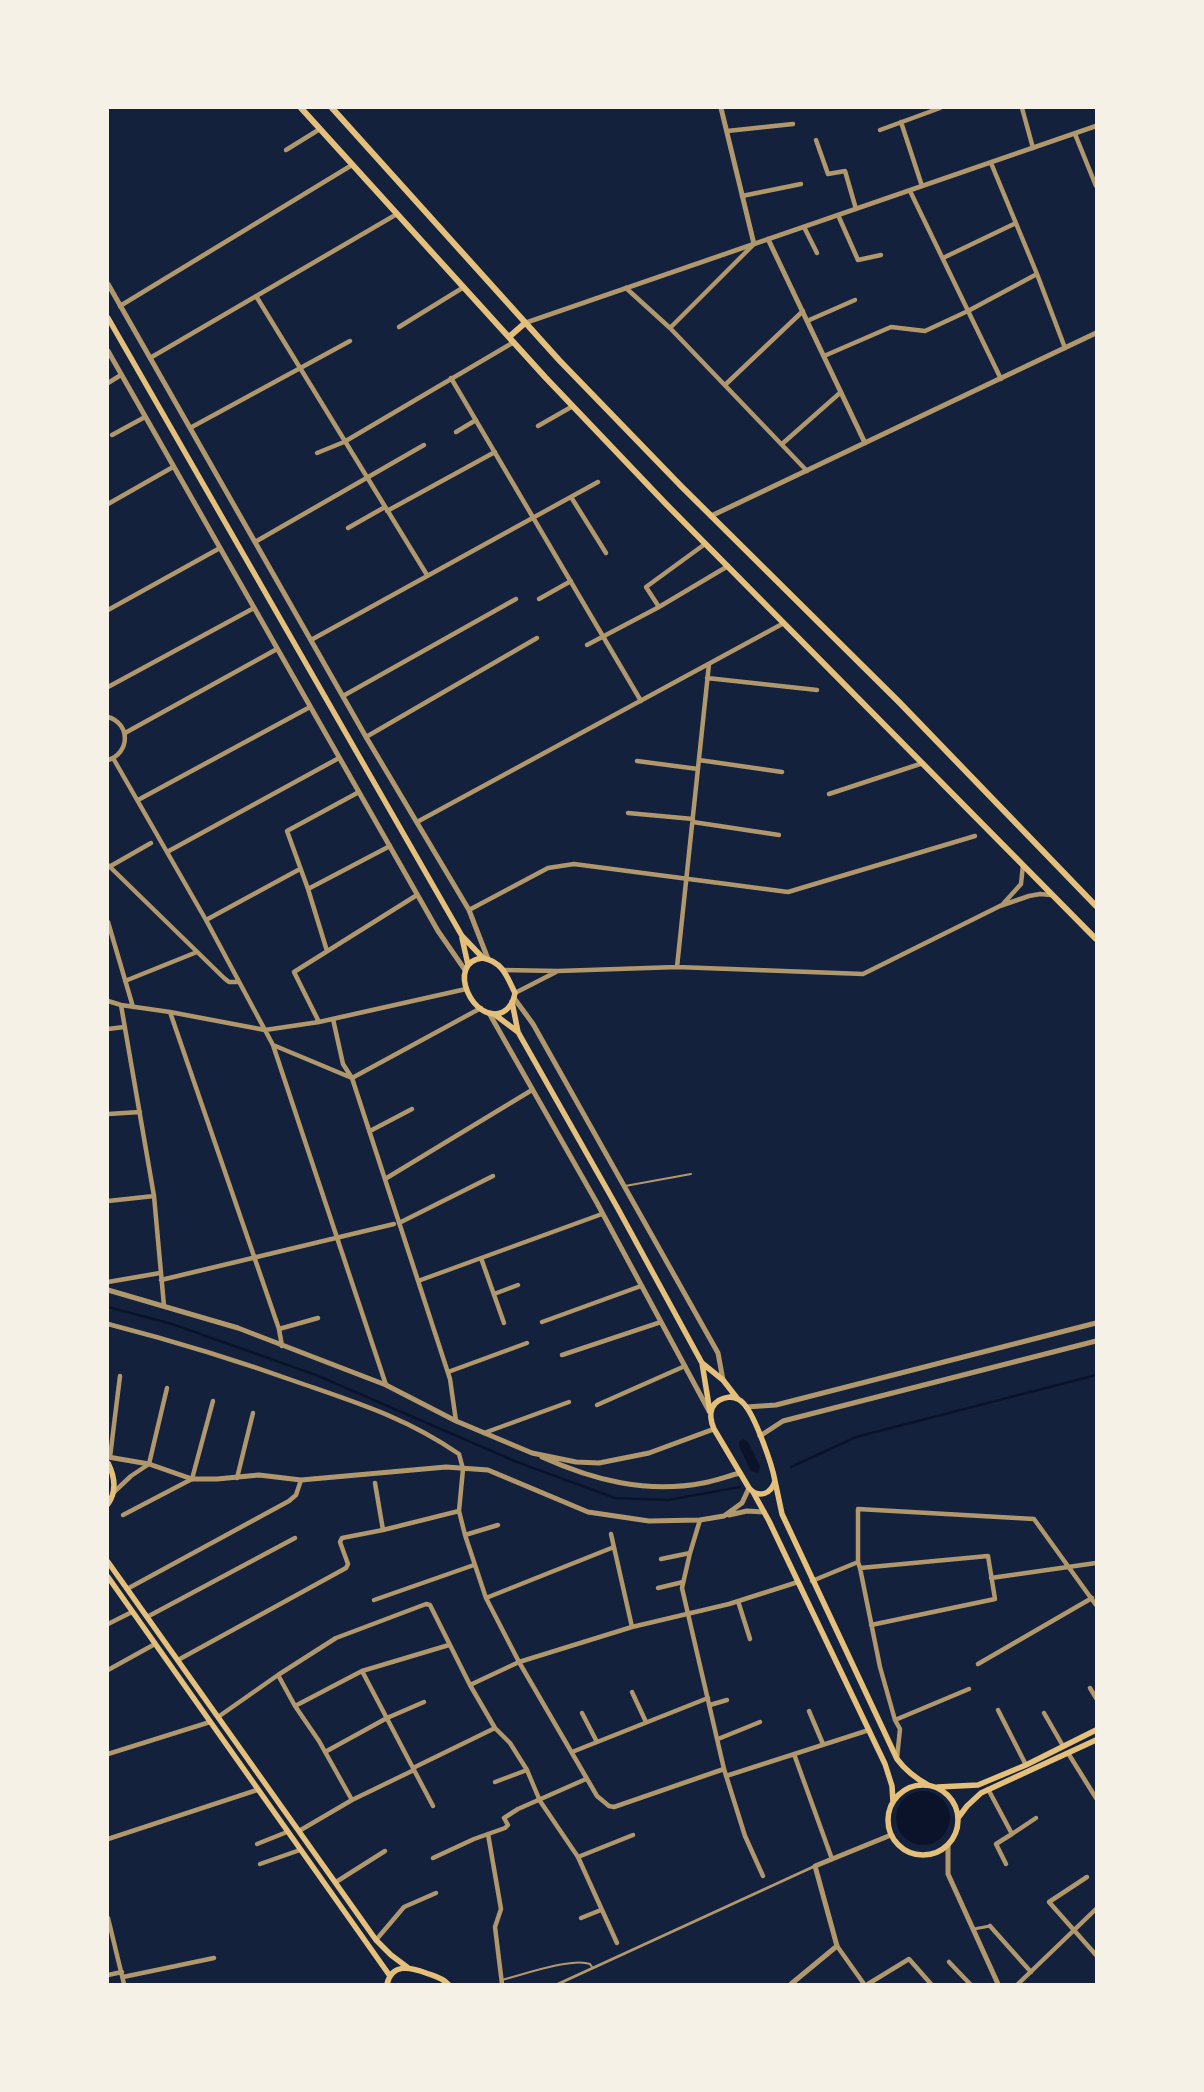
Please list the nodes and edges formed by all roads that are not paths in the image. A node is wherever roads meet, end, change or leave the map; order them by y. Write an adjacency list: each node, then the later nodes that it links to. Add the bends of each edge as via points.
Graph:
1 (301, 108): 9 (main road)
2 (332, 108): 44 (main road)
3 (721, 108): 11 (street)
4 (940, 108): 6 (street)
5 (1022, 108): 14 (street)
6 (901, 122): 10 (street); 19 (street)
7 (793, 124): 11 (street)
8 (1096, 126): 12 (street)
9 (320, 129): 15 (street); 17 (main road)
10 (880, 130)
11 (727, 131): 22 (street)
12 (1075, 134): 14 (street); 20 (street)
13 (816, 140): 23 (street, via 828,174 844,170)
14 (1033, 148): 16 (street)
15 (286, 150)
16 (991, 163): 19 (street); 26 (street)
17 (352, 165): 24 (main road); 39 (street)
18 (802, 184): 22 (street)
19 (922, 186): 21 (street)
20 (1096, 186)
21 (910, 191): 23 (street); 32 (street)
22 (742, 196): 29 (street)
23 (856, 209): 25 (street)
24 (397, 214): 35 (main road); 37 (street)
25 (838, 215): 27 (street); 31 (street, via 858,260)
26 (1016, 223): 32 (street); 33 (street)
27 (804, 227): 28 (street); 30 (street)
28 (768, 239): 29 (street); 40 (street)
29 (754, 244): 36 (street); 46 (street)
30 (817, 253)
31 (881, 255)
32 (943, 258): 41 (street)
33 (1037, 274): 41 (street); 50 (street)
34 (108, 284): 39 (street)
35 (464, 287): 45 (street); 48 (main road)
36 (626, 288): 44 (street); 46 (street)
37 (256, 296): 53 (street); 54 (street)
38 (855, 300): 43 (street)
39 (120, 306): 53 (street)
40 (803, 311): 43 (street); 59 (street)
41 (968, 311): 52 (street, via 925,331 891,327); 57 (street)
42 (108, 318): 143 (main road)
43 (807, 321): 52 (street)
44 (525, 323): 48 (main road); 81 (main road)
45 (399, 327)
46 (670, 328): 59 (street)
47 (1096, 333): 50 (street)
48 (511, 339): 56 (street); 61 (main road)
49 (350, 341): 54 (street)
50 (1065, 348): 57 (street)
51 (108, 351): 55 (street)
52 (824, 356): 60 (street)
53 (150, 358): 65 (street)
54 (300, 368): 65 (street); 68 (street)
55 (121, 375): 58 (street); 62 (street)
56 (451, 378): 63 (street); 68 (street)
57 (1001, 379): 69 (street)
58 (108, 383)
59 (725, 385): 70 (street)
60 (841, 392): 69 (street); 70 (street)
61 (573, 406): 64 (street); 85 (main road)
62 (145, 417): 67 (street); 74 (street)
63 (476, 420): 66 (street); 72 (street)
64 (538, 426)
65 (190, 428): 84 (street)
66 (456, 432)
67 (112, 435)
68 (344, 442): 73 (street); 76 (street)
69 (865, 443): 75 (street)
70 (782, 444): 75 (street)
71 (424, 445): 76 (street)
72 (495, 452): 80 (street); 82 (street)
73 (317, 453)
74 (173, 466): 79 (street); 86 (street)
75 (807, 471): 81 (street)
76 (367, 478): 80 (street); 84 (street)
77 (598, 482): 78 (street)
78 (571, 497): 82 (street); 87 (street)
79 (108, 504)
80 (386, 509): 83 (street); 89 (street)
81 (711, 516): 139 (main road, via 899,702)
82 (533, 517): 89 (street); 90 (street)
83 (348, 528)
84 (255, 542): 99 (street)
85 (705, 544): 88 (main road); 93 (street, via 646,588)
86 (220, 548): 94 (street); 95 (street)
87 (606, 553)
88 (728, 566): 93 (street); 96 (main road)
89 (427, 575): 99 (street)
90 (571, 581): 91 (street); 97 (street)
91 (539, 598)
92 (516, 599): 106 (street)
93 (659, 607): 97 (street)
94 (254, 608): 101 (street); 104 (street)
95 (108, 610)
96 (784, 623): 102 (street); 117 (main road)
97 (604, 636): 100 (street); 107 (street)
98 (537, 638): 111 (street)
99 (311, 640): 106 (street)
100 (587, 645)
101 (278, 650): 108 (street); 110 (street)
102 (709, 664): 103 (street); 107 (street)
103 (707, 678): 105 (street); 115 (street)
104 (108, 687)
105 (817, 690)
106 (343, 696): 111 (street)
107 (641, 701): 125 (street)
108 (310, 707): 113 (street); 122 (street)
109 (108, 717): 110 (street, via 119,723)
110 (125, 733): 112 (street, via 123,747)
111 (366, 737): 125 (street)
112 (113, 758): 114 (street); 122 (street)
113 (340, 758): 120 (street); 130 (street)
114 (108, 760)
115 (699, 760): 118 (street); 119 (street)
116 (637, 761): 118 (street)
117 (923, 763): 121 (street); 131 (main road)
118 (698, 770): 124 (street)
119 (782, 772)
120 (359, 792): 129 (street); 133 (street, via 287,831)
121 (829, 794)
122 (138, 800): 130 (street)
123 (628, 813): 124 (street)
124 (693, 820): 126 (street); 134 (street)
125 (417, 822): 140 (street)
126 (779, 835)
127 (975, 836): 134 (street, via 788,892)
128 (152, 843): 132 (street)
129 (390, 846): 135 (street); 136 (street)
130 (167, 852): 141 (street)
131 (1023, 864): 137 (main road); 138 (street, via 1021,884)
132 (108, 867): 146 (street)
133 (300, 869): 135 (street); 141 (street)
134 (686, 880): 140 (street, via 574,864 548,868); 148 (street)
135 (308, 889): 145 (street)
136 (417, 895): 145 (street); 149 (street, via 438,931)
137 (1054, 895): 138 (street, via 1040,894); 144 (main road)
138 (1000, 906): 148 (street, via 863,974)
139 (1096, 906)
140 (468, 910): 147 (street)
141 (206, 920): 153 (street)
142 (108, 922): 152 (street)
143 (462, 936): 147 (main road); 149 (main road)
144 (1096, 939)
145 (327, 951): 163 (street, via 294,972)
146 (197, 952): 152 (street); 153 (street, via 229,982)
147 (485, 959): 149 (main road, via 472,961); 150 (main road)
148 (677, 967): 151 (street)
149 (467, 968): 154 (main road)
150 (503, 970): 151 (street); 155 (main road)
151 (558, 971): 155 (street)
152 (125, 981): 158 (street)
153 (238, 982): 166 (street)
154 (466, 989): 159 (main road); 162 (street)
155 (514, 998): 161 (main road, via 505,1011); 167 (main road); 178 (street, via 533,1024)
156 (108, 1001): 157 (street)
157 (121, 1005): 158 (street); 164 (street)
158 (133, 1007): 160 (street)
159 (480, 1008): 161 (main road); 169 (street)
160 (170, 1012): 166 (street); 184 (street)
161 (492, 1013): 167 (main road); 170 (street)
162 (333, 1019): 163 (street); 169 (street, via 344,1064)
163 (319, 1022): 166 (street)
164 (124, 1027): 165 (street); 172 (street)
165 (108, 1029)
166 (265, 1030): 168 (street)
167 (518, 1032): 206 (main road)
168 (273, 1046): 169 (street); 183 (street)
169 (352, 1078): 174 (street)
170 (532, 1090): 177 (street); 181 (street)
171 (412, 1109): 174 (street)
172 (140, 1112): 173 (street); 179 (street)
173 (108, 1114)
174 (370, 1131): 177 (street)
175 (691, 1174): 178 (lane)
176 (493, 1176): 182 (street)
177 (385, 1179): 182 (street)
178 (624, 1186): 210 (street, via 718,1353)
179 (154, 1196): 180 (street); 186 (street)
180 (108, 1201)
181 (602, 1214): 185 (street); 191 (street)
182 (396, 1224): 183 (street); 188 (street)
183 (337, 1238): 184 (street); 211 (street)
184 (254, 1257): 187 (street); 201 (street)
185 (481, 1258): 188 (street); 193 (street)
186 (160, 1273): 187 (street); 189 (street)
187 (161, 1280): 194 (street)
188 (418, 1281): 208 (street)
189 (108, 1282)
190 (518, 1286): 193 (street)
191 (641, 1286): 196 (street); 197 (street)
192 (108, 1290): 194 (street)
193 (494, 1294): 198 (street)
194 (164, 1306): 204 (street, via 238,1328)
195 (318, 1318): 201 (street)
196 (542, 1322)
197 (661, 1322): 205 (street); 207 (street)
198 (504, 1323)
199 (1096, 1323): 217 (street, via 776,1405)
200 (108, 1324): 228 (street, via 179,1342 396,1417 459,1454)
201 (279, 1329): 204 (street)
202 (1096, 1341): 223 (street, via 783,1421)
203 (527, 1343): 208 (street)
204 (282, 1346): 211 (street)
205 (562, 1355)
206 (702, 1363): 210 (main road); 218 (main road)
207 (685, 1366): 216 (street); 218 (street)
208 (448, 1372): 220 (street)
209 (120, 1376): 225 (street)
210 (723, 1380): 213 (main road)
211 (386, 1385): 220 (street)
212 (167, 1388): 227 (street)
213 (737, 1398): 217 (main road); 218 (main road, via 717,1401)
214 (213, 1400): 231 (street)
215 (569, 1402): 222 (street)
216 (597, 1405)
217 (746, 1407): 223 (main road)
218 (710, 1412): 221 (main road)
219 (253, 1413): 230 (street)
220 (456, 1421): 222 (street)
221 (714, 1429): 224 (street, via 649,1452 599,1462 576,1462); 229 (main road)
222 (483, 1434): 224 (street)
223 (760, 1436): 233 (main road)
224 (532, 1453): 229 (street, via 575,1472 645,1487 703,1483)
225 (109, 1457): 227 (street)
226 (108, 1463): 236 (main road, via 115,1483)
227 (149, 1464): 231 (street); 236 (street)
228 (463, 1469): 232 (street, via 446,1467); 238 (street); 242 (street, via 488,1470 588,1512 650,1521)
229 (740, 1473): 235 (main road)
230 (237, 1478): 231 (street); 232 (street, via 259,1475)
231 (192, 1479): 240 (street)
232 (301, 1480): 264 (street, via 296,1495 290,1501)
233 (776, 1481): 235 (main road, via 767,1493); 259 (main road, via 782,1514)
234 (375, 1483): 244 (street)
235 (751, 1490): 239 (main road); 241 (street)
236 (113, 1493): 237 (main road)
237 (108, 1504)
238 (459, 1511): 244 (street); 246 (street)
239 (764, 1512): 241 (street, via 747,1511); 261 (main road)
240 (123, 1515)
241 (724, 1516): 242 (street)
242 (700, 1520): 249 (street)
243 (498, 1525): 246 (street)
244 (384, 1530): 279 (street, via 342,1538 340,1542 348,1564 346,1568)
245 (611, 1534): 248 (street)
246 (465, 1535): 254 (street)
247 (295, 1538): 272 (street)
248 (614, 1547): 265 (street); 275 (street)
249 (690, 1553): 250 (street); 260 (street)
250 (660, 1559)
251 (108, 1562): 264 (main road)
252 (858, 1562): 255 (street, via 858,1509 1034,1519); 256 (street); 259 (street)
253 (1096, 1562): 255 (street)
254 (474, 1565): 265 (street); 267 (street)
255 (1068, 1567): 258 (street); 266 (street)
256 (860, 1568): 258 (street, via 988,1556); 274 (street)
257 (108, 1577): 262 (main road)
258 (991, 1578): 274 (street, via 995,1599)
259 (812, 1581): 318 (main road)
260 (683, 1582): 263 (street); 271 (street)
261 (798, 1582): 268 (street); 306 (main road)
262 (110, 1584): 270 (main road)
263 (658, 1588)
264 (127, 1589): 272 (main road)
265 (486, 1598): 280 (street)
266 (1092, 1598): 269 (street); 281 (street)
267 (374, 1600)
268 (738, 1601): 271 (street); 276 (street)
269 (1096, 1605)
270 (132, 1612): 273 (street); 277 (main road)
271 (687, 1613): 275 (street); 289 (street)
272 (147, 1618): 279 (main road)
273 (108, 1624)
274 (871, 1625): 301 (street)
275 (632, 1626): 280 (street)
276 (750, 1638)
277 (155, 1644): 282 (street); 302 (main road)
278 (449, 1645): 283 (street); 284 (street, via 430,1605 426,1604 336,1638); 285 (street)
279 (178, 1660): 299 (main road)
280 (519, 1662): 285 (street); 314 (street)
281 (978, 1664)
282 (108, 1670)
283 (362, 1671): 294 (street); 300 (street)
284 (278, 1675): 294 (street); 299 (street)
285 (470, 1684): 305 (street)
286 (1090, 1688): 290 (street)
287 (969, 1689): 301 (street)
288 (632, 1692): 303 (street)
289 (708, 1698): 293 (street); 303 (street)
290 (1096, 1698)
291 (727, 1700): 293 (street)
292 (424, 1702): 300 (street)
293 (710, 1705): 308 (street)
294 (295, 1706): 313 (street)
295 (998, 1710): 319 (street)
296 (809, 1711): 311 (street)
297 (582, 1713): 310 (street)
298 (1044, 1713): 312 (street)
299 (218, 1717): 337 (main road)
300 (387, 1718): 313 (street); 321 (street)
301 (895, 1720): 318 (street, via 900,1729)
302 (210, 1722): 316 (street); 328 (main road)
303 (646, 1722): 310 (street)
304 (760, 1722): 308 (street)
305 (496, 1728): 321 (street); 322 (street, via 510,1743)
306 (869, 1730): 311 (street); 333 (main road, via 885,1764)
307 (1096, 1730): 312 (main road)
308 (718, 1740): 320 (street)
309 (1096, 1740): 315 (main road)
310 (597, 1742): 314 (street)
311 (823, 1744): 317 (street)
312 (1063, 1746): 319 (main road)
313 (326, 1752): 331 (street)
314 (572, 1752): 324 (street)
315 (1068, 1753): 329 (main road); 330 (street)
316 (108, 1754)
317 (794, 1754): 323 (street); 350 (street)
318 (897, 1759): 326 (main road, via 916,1779)
319 (1026, 1765): 327 (main road, via 978,1785)
320 (724, 1768): 323 (street); 324 (street, via 614,1807 603,1802)
321 (413, 1769): 331 (street); 334 (street)
322 (526, 1770): 325 (street); 332 (street)
323 (726, 1776): 354 (street, via 745,1836)
324 (587, 1780): 332 (street)
325 (495, 1782)
326 (928, 1785): 327 (main road); 333 (main road, via 916,1785 905,1790)
327 (935, 1787): 335 (main road, via 950,1797)
328 (257, 1790): 338 (main road); 343 (street)
329 (988, 1790): 335 (main road, via 974,1798); 340 (street)
330 (1096, 1798)
331 (352, 1800): 337 (street)
332 (540, 1801): 339 (street, via 504,1818 508,1826); 348 (street)
333 (893, 1802): 342 (main road, via 888,1816)
334 (433, 1806)
335 (958, 1818): 345 (main road, via 956,1832)
336 (1036, 1818): 340 (street)
337 (299, 1831): 356 (main road)
338 (287, 1832): 344 (street); 346 (main road)
339 (488, 1834): 349 (street); 377 (street, via 501,1909 495,1927)
340 (1012, 1834): 352 (street, via 996,1844)
341 (633, 1835): 348 (street)
342 (891, 1835): 345 (main road, via 902,1848 917,1855 934,1854); 350 (street)
343 (108, 1840)
344 (257, 1844)
345 (948, 1845): 363 (street, via 948,1874)
346 (300, 1850): 351 (street); 376 (main road)
347 (385, 1851): 356 (street)
348 (578, 1857): 359 (street)
349 (433, 1858)
350 (832, 1859): 353 (street)
351 (260, 1864)
352 (1006, 1864)
353 (815, 1866): 367 (street); 372 (street)
354 (763, 1876)
355 (1087, 1877): 364 (street, via 1049,1902)
356 (336, 1882): 365 (main road)
357 (436, 1893): 365 (street, via 404,1907)
358 (1096, 1909): 364 (street)
359 (601, 1910): 361 (street); 366 (street)
360 (108, 1918): 374 (street)
361 (580, 1918)
362 (990, 1926): 363 (street); 373 (street)
363 (974, 1929): 387 (street)
364 (1074, 1931): 368 (street); 373 (street)
365 (376, 1940): 371 (main road)
366 (617, 1943)
367 (837, 1946): 382 (street); 383 (street)
368 (1096, 1954)
369 (214, 1958): 374 (street)
370 (949, 1962): 386 (street)
371 (407, 1967): 376 (main road); 380 (main road)
372 (593, 1969): 377 (lane, via 583,1961); 381 (street)
373 (1031, 1972): 388 (street)
374 (122, 1974): 375 (street); 378 (street)
375 (108, 1975)
376 (390, 1976): 379 (main road)
377 (502, 1982)
378 (124, 1984)
379 (387, 1984)
380 (448, 1984)
381 (558, 1984)
382 (791, 1984)
383 (864, 1984)
384 (868, 1984): 385 (street, via 909,1959)
385 (931, 1984)
386 (970, 1984)
387 (998, 1984)
388 (1018, 1984)

